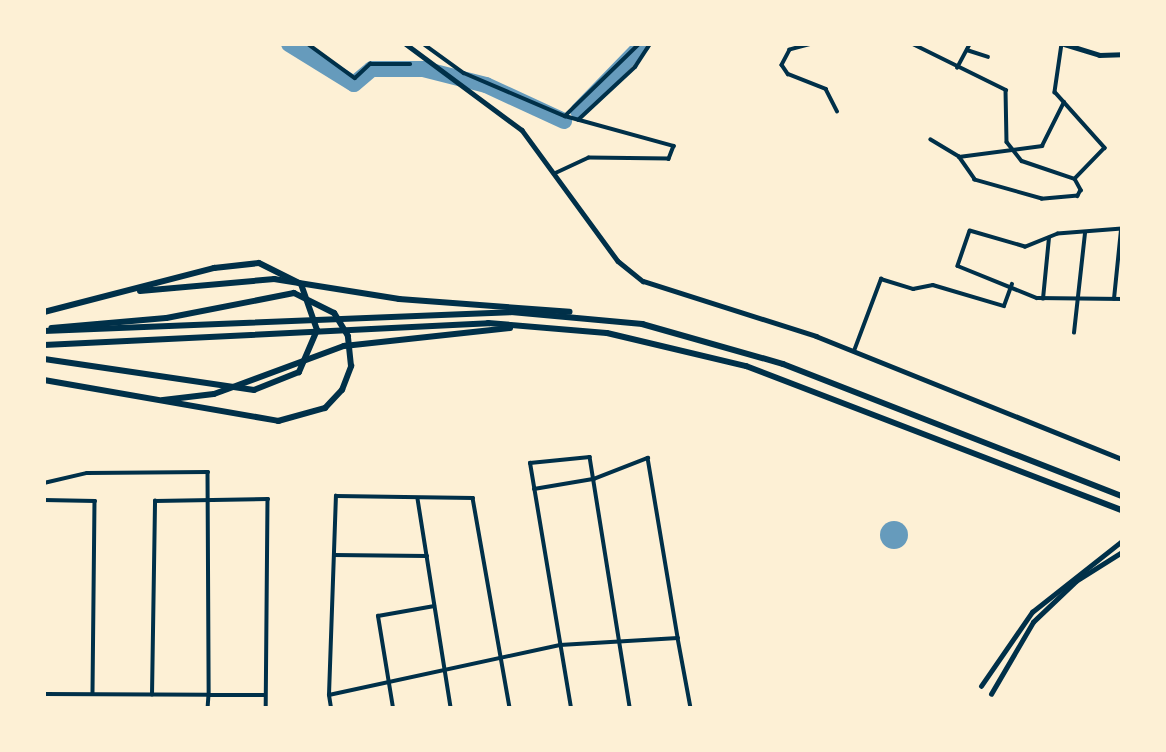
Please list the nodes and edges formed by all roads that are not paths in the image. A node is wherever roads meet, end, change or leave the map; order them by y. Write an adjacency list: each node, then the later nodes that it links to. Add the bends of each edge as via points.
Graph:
1 (308, 44): 15 (street, via 355,78 370,64)
2 (382, 44): 3 (street)
3 (387, 44)
4 (406, 44): 24 (street, via 503,112)
5 (639, 44): 19 (street)
6 (650, 44): 20 (street, via 635,67)
7 (813, 44): 18 (street, via 790,50 782,65 788,74 826,89)
8 (913, 44): 16 (street)
9 (970, 44): 12 (street)
10 (1063, 44): 13 (main road, via 1099,55); 17 (street, via 1054,76)
11 (425, 45): 19 (street, via 464,73)
12 (967, 50): 14 (street); 16 (street)
13 (1122, 54)
14 (988, 57)
15 (410, 64)
16 (957, 68): 22 (street, via 1006,90)
17 (1064, 102): 22 (street, via 1042,146); 25 (street, via 1105,148)
18 (837, 111)
19 (565, 116): 20 (street)
20 (578, 120): 24 (street, via 674,146 669,159 589,158)
21 (931, 140): 23 (street)
22 (1013, 149): 23 (street); 25 (street, via 1022,161)
23 (959, 156): 25 (street, via 975,180 1042,199 1078,196)
24 (555, 174): 41 (street, via 618,261 643,281)
25 (1075, 179)
26 (1122, 229): 27 (street); 32 (street)
27 (1086, 233): 28 (street); 34 (street)
28 (1049, 238): 29 (street, via 1025,247 970,231 958,266); 31 (street)
29 (1012, 284): 31 (street); 41 (street, via 1004,306 933,285 913,289 881,279)
30 (134, 291): 35 (highway); 36 (highway, via 274,279 399,299 553,307); 42 (highway, via 214,268 273,266 301,284 316,312 317,338 305,365 286,382 254,390)
31 (1043, 299): 34 (street)
32 (1114, 299): 33 (street); 34 (street)
33 (1122, 299)
34 (1078, 301): 39 (street)
35 (44, 312)
36 (586, 317): 38 (highway, via 446,313 220,329); 49 (highway, via 642,324 747,352)
37 (543, 325): 40 (highway); 44 (highway, via 344,346 214,394); 53 (highway, via 643,339 746,366)
38 (44, 330): 44 (highway, via 211,310 281,293 316,299 348,336 349,375 325,408 296,420)
39 (1074, 333)
40 (44, 345)
41 (854, 351): 45 (street)
42 (44, 359)
43 (44, 380): 44 (highway)
44 (151, 400)
45 (1122, 459)
46 (594, 479): 48 (street); 48 (street, via 590,457 530,463); 59 (street, via 648,457); 60 (street)
47 (44, 483): 52 (street, via 87,472 208,472)
48 (534, 489): 61 (street)
49 (1122, 496)
50 (418, 499): 56 (street, via 336,496); 57 (street); 62 (street, via 473,498)
51 (44, 500): 67 (street, via 95,501)
52 (212, 502): 69 (street, via 155,501); 70 (street); 71 (street, via 268,499)
53 (1122, 510)
54 (1122, 541): 65 (street, via 1032,612)
55 (1122, 552): 68 (street, via 1050,603 1009,656)
56 (333, 555): 57 (street); 72 (street)
57 (427, 556): 58 (street)
58 (434, 606): 63 (street); 64 (street, via 378,616)
59 (678, 638): 60 (street); 81 (street)
60 (620, 642): 61 (street); 80 (street)
61 (560, 645): 62 (street); 79 (street)
62 (501, 657): 63 (street); 78 (street)
63 (443, 669): 64 (street); 77 (street)
64 (388, 681): 72 (street); 76 (street)
65 (981, 686)
66 (44, 694): 67 (street)
67 (93, 694): 69 (street)
68 (991, 694)
69 (152, 695): 70 (street)
70 (209, 695): 71 (street); 73 (street)
71 (264, 695): 74 (street)
72 (329, 695): 75 (street)
73 (208, 708)
74 (266, 708)
75 (331, 708)
76 (393, 708)
77 (451, 708)
78 (510, 708)
79 (571, 708)
80 (630, 708)
81 (691, 708)

